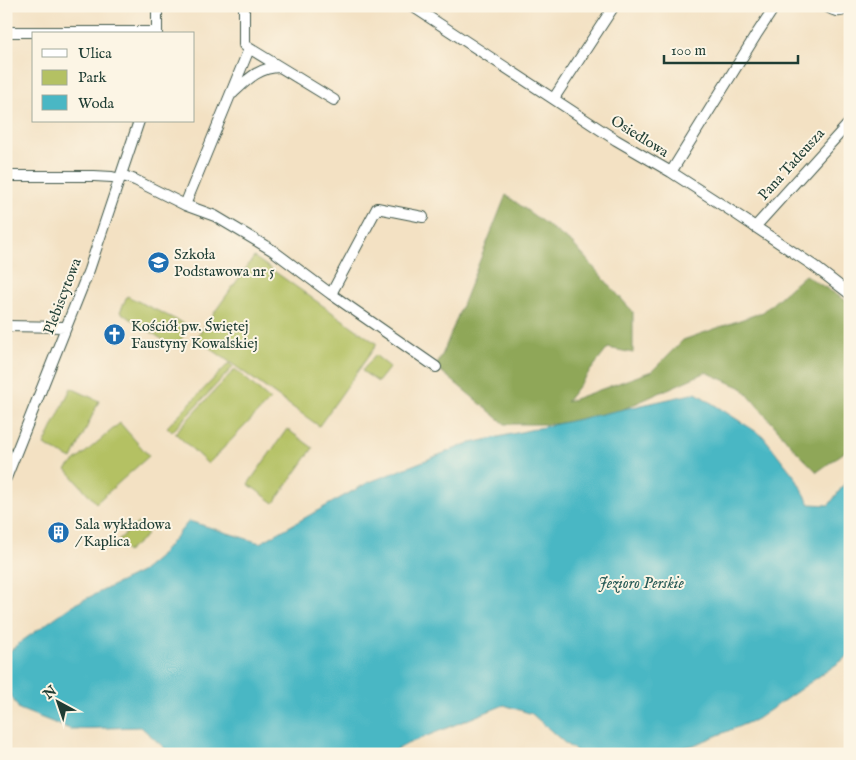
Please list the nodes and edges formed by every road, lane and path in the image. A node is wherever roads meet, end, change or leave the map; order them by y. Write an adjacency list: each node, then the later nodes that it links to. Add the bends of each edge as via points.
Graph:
1 (156, 6): 10 (street)
2 (244, 6): 11 (street, via 244,45)
3 (412, 6): 14 (street, Osiedlowa)
4 (614, 6): 14 (street)
5 (775, 6): 18 (street)
6 (826, 6): 7 (street, via 841,12)
7 (850, 8)
8 (6, 32): 9 (street)
9 (32, 32)
10 (157, 32)
11 (249, 49): 12 (street); 13 (street)
12 (280, 67): 13 (street, via 259,72); 15 (street)
13 (230, 96): 21 (street)
14 (554, 98): 18 (street, Osiedlowa)
15 (334, 100)
16 (139, 122): 20 (street, Plebiscytowa)
17 (850, 122): 23 (street, Pana Tadeusza)
18 (671, 172): 23 (street, Osiedlowa)
19 (6, 176): 20 (street)
20 (120, 177): 21 (street, via 135,180); 27 (street, Plebiscytowa)
21 (186, 204): 24 (street, via 215,216 272,250)
22 (423, 217): 24 (street, via 377,208)
23 (754, 227): 25 (street, Osiedlowa)
24 (331, 294): 28 (street)
25 (850, 294)
26 (6, 326): 27 (street)
27 (66, 327): 29 (street, Plebiscytowa)
28 (436, 367)
29 (7, 476)

